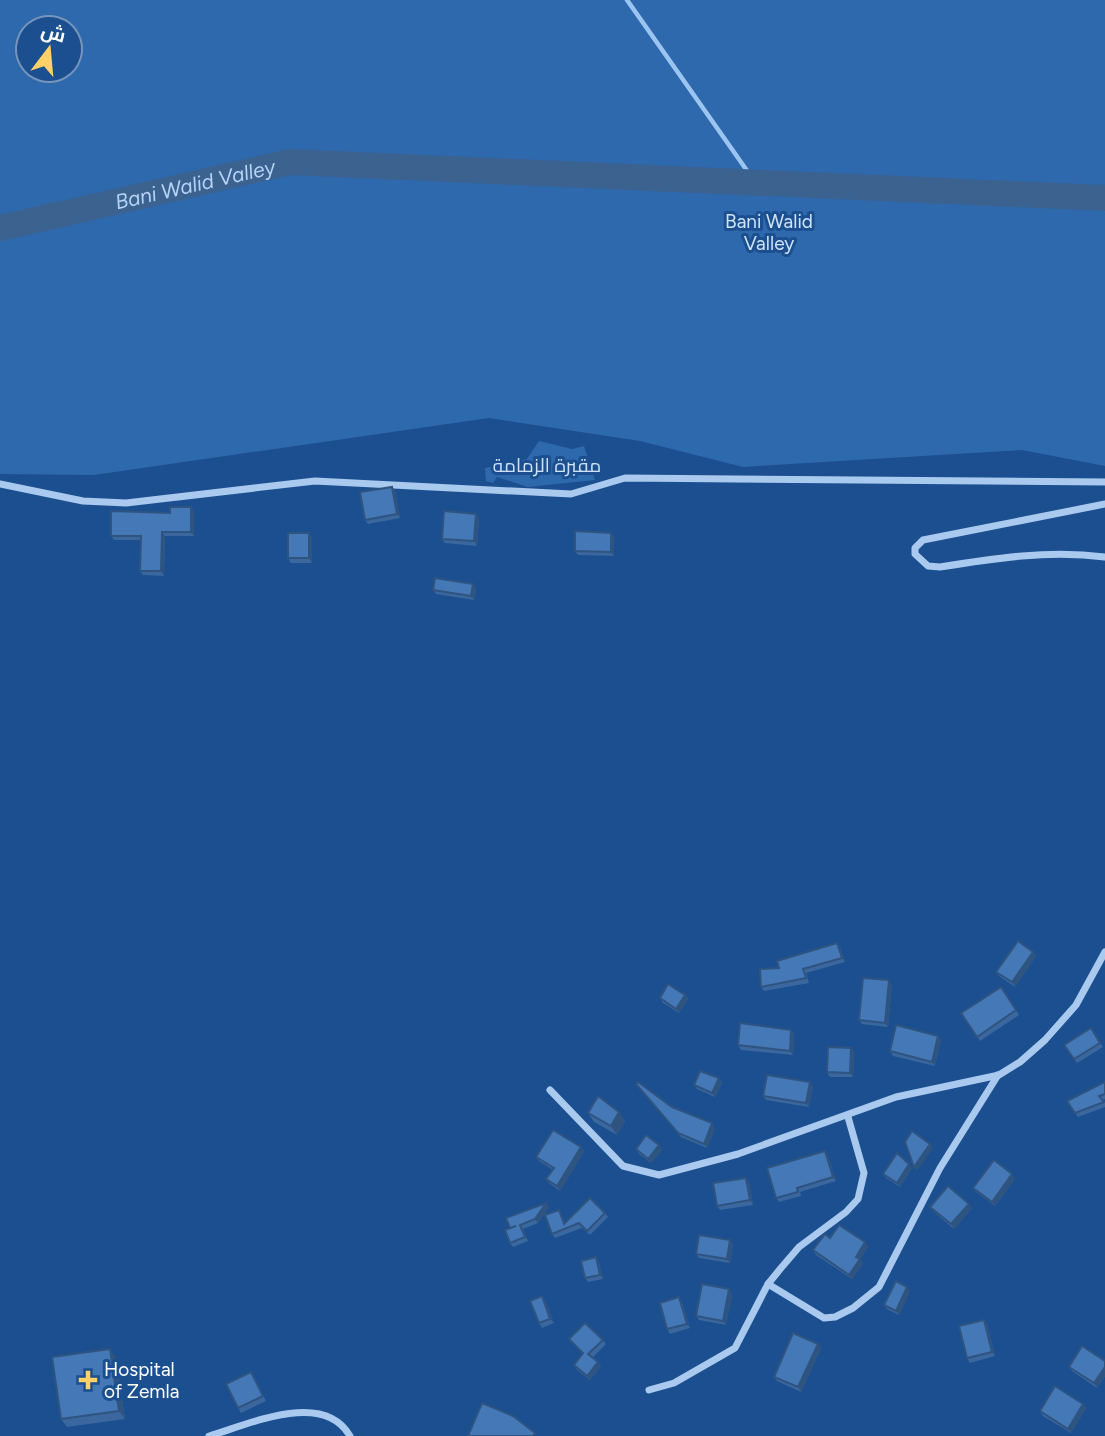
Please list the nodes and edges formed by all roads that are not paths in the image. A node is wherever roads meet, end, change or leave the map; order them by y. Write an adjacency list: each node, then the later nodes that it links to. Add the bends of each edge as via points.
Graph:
1 (1105, 482): 2 (street, via 625,478 571,494 315,481 126,503 83,501)
2 (0, 484)
3 (1105, 504): 4 (street, via 923,540 915,548 915,554 928,566 940,567 1030,553)
4 (1105, 556)
5 (1105, 952): 6 (street, via 1070,1013 1020,1062)
6 (999, 1075): 8 (street, via 896,1097); 9 (street, via 940,1168 879,1287 853,1308 824,1318)
7 (550, 1090): 8 (street, via 623,1166 659,1175)
8 (848, 1116): 9 (street, via 864,1173 858,1199 799,1247)
9 (768, 1284): 10 (street, via 735,1348 674,1383)
10 (649, 1390)
11 (209, 1436): 12 (street, via 288,1414 316,1413 333,1416)
12 (350, 1436)

